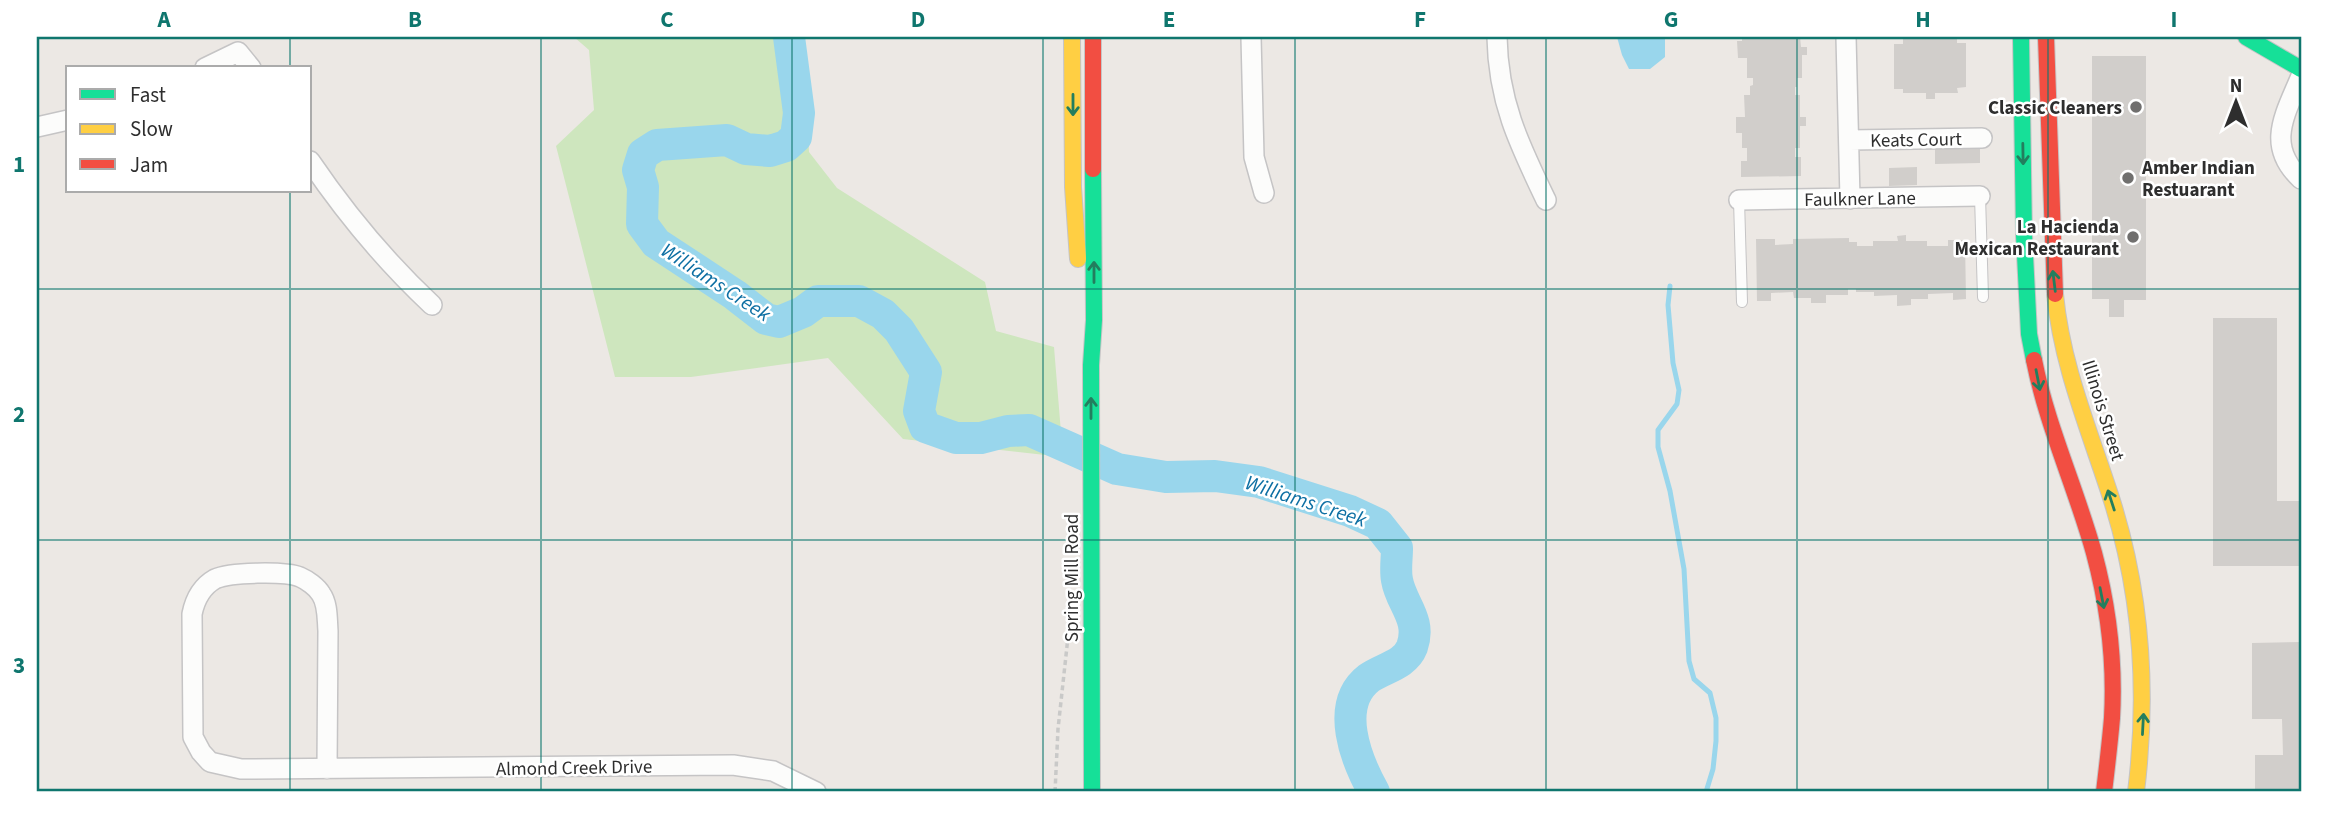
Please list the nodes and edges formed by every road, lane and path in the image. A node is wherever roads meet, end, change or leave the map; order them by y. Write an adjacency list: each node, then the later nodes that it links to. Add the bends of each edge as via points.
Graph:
1 (1072, 37): 27 (street, Spring Mill Road, one-way to 27, via 1073,187 1082,319)
2 (1093, 37): 27 (street, Spring Mill Road, one-way to 2)
3 (1251, 37): 19 (street, via 1254,156)
4 (1497, 37): 22 (street, via 1504,102)
5 (1846, 37): 16 (street)
6 (2021, 37): 31 (street, one-way to 31, via 2029,334 2042,399 2094,555 2106,618 2112,715)
7 (2046, 37): 32 (street, Illinois Street, one-way to 7, via 2143,720 2139,622 2119,525 2086,433 2061,338 2052,274)
8 (2246, 37): 11 (street)
9 (209, 66): 10 (street, via 238,52)
10 (249, 66)
11 (2301, 69)
12 (2301, 76): 18 (street, via 2280,138 2285,159)
13 (66, 120): 14 (street)
14 (37, 127)
15 (1982, 138): 16 (street, Keats Court)
16 (1850, 140): 21 (street)
17 (312, 164): 26 (street, via 384,258)
18 (2301, 179)
19 (1264, 193)
20 (1980, 197): 21 (street, Faulkner Lane); 24 (lane)
21 (1850, 199): 23 (street, Faulkner Lane)
22 (1546, 200)
23 (1739, 200): 25 (lane)
24 (1983, 297)
25 (1742, 302)
26 (432, 305)
27 (1091, 365): 30 (street, Spring Mill Road, one-way to 27)
28 (327, 769): 28 (street, Almond Creek Drive, via 225,767 210,762 201,752 193,737 192,614 195,599 215,580 226,575 290,575 302,578 321,594 328,631); 29 (street, Almond Creek Drive, via 733,765 773,771)
29 (816, 792)
30 (1092, 792)
31 (2104, 792)
32 (2136, 792)

